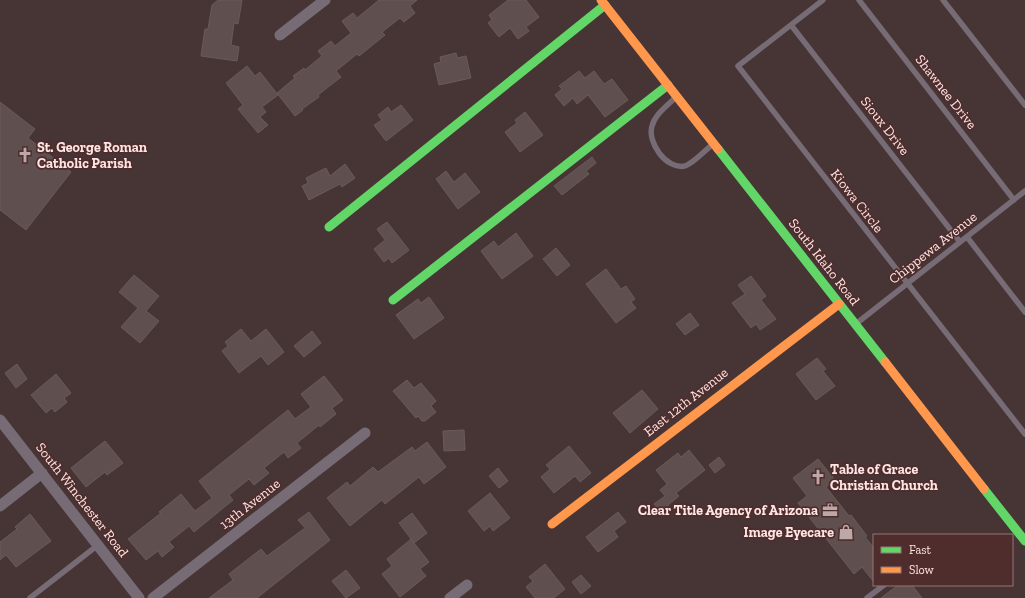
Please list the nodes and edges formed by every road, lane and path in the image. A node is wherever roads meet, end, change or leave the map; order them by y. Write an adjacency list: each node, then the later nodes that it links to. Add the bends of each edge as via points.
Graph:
1 (325, 0): 7 (street)
2 (822, 0): 6 (lane, Kiowa Circle)
3 (859, 0): 13 (lane, Shawnee Drive)
4 (943, 0): 10 (lane)
5 (603, 2): 8 (street, South Idaho Road); 14 (street)
6 (791, 25): 16 (lane, Sioux Drive); 17 (lane, Kiowa Circle, via 738,66)
7 (280, 35)
8 (668, 85): 9 (street, South Idaho Road); 18 (street)
9 (677, 96): 11 (street, South Idaho Road); 11 (lane, via 658,114 652,125 652,143 661,156 670,163 685,166)
10 (1025, 105)
11 (714, 143): 19 (street, South Idaho Road)
12 (1025, 191): 13 (lane, Chippewa Avenue)
13 (1014, 200): 15 (lane, Chippewa Avenue)
14 (329, 228)
15 (967, 237): 16 (lane, Chippewa Avenue); 20 (lane)
16 (960, 242): 17 (lane, Chippewa Avenue)
17 (907, 284): 21 (lane, Chippewa Avenue); 24 (lane, Kiowa Circle)
18 (393, 300)
19 (839, 304): 21 (street, South Idaho Road); 27 (street, East 12th Avenue)
20 (1025, 312)
21 (856, 324): 28 (street, South Idaho Road)
22 (0, 420): 25 (street, South Winchester Road)
23 (365, 433): 35 (street, 13th Avenue)
24 (1025, 434)
25 (42, 473): 26 (street); 30 (street, South Winchester Road)
26 (0, 506)
27 (552, 524)
28 (1022, 531): 29 (street, South Idaho Road)
29 (1025, 541)
30 (98, 545): 33 (lane); 34 (street, South Winchester Road)
31 (467, 585): 36 (street)
32 (883, 586): 37 (lane)
33 (30, 598)
34 (139, 598)
35 (153, 598)
36 (450, 598)
37 (867, 598)

